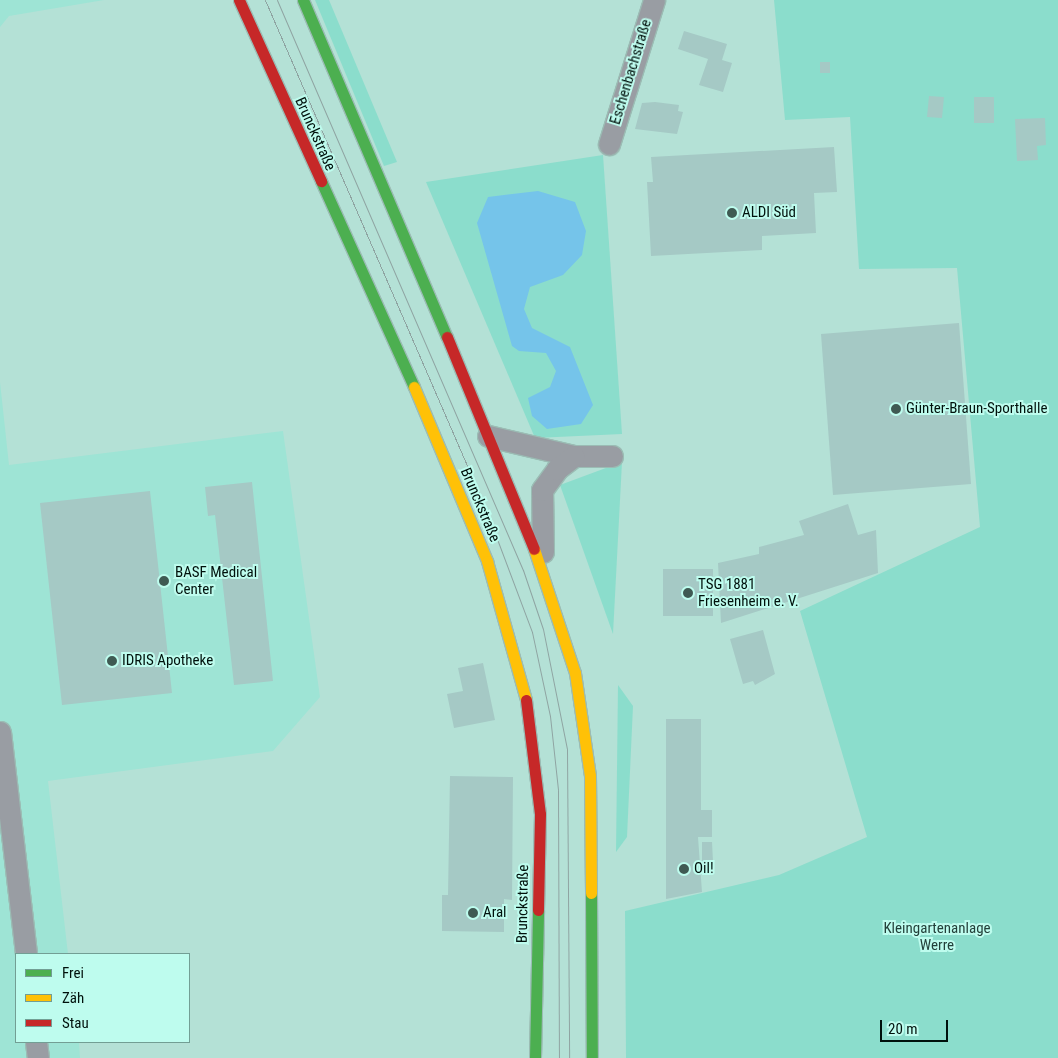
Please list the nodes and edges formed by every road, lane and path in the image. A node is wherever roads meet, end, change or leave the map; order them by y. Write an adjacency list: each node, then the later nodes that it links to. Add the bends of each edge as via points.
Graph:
1 (239, 0): 13 (main road, Brunckstraße, via 411,380 487,561 513,640 531,723 540,814)
2 (302, 0): 5 (main road)
3 (654, 0): 4 (street, Eschenbachstraße)
4 (609, 144)
5 (488, 436): 6 (street); 8 (main road)
6 (574, 456): 7 (street); 8 (street, via 557,468 542,490)
7 (612, 456)
8 (544, 568): 14 (main road, via 575,673 590,776)
9 (0, 732): 10 (street)
10 (26, 953)
11 (36, 1043): 12 (street)
12 (38, 1058)
13 (535, 1058)
14 (592, 1058)

